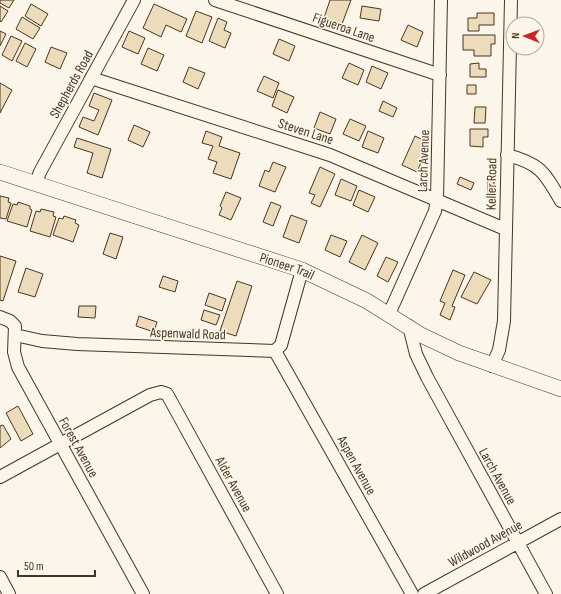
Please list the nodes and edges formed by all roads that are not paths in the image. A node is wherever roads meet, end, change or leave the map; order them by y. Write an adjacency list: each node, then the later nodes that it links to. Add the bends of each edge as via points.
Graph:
1 (134, 0): 6 (street, Shepherds Road)
2 (215, 0): 5 (street, Figueroa Lane)
3 (442, 0): 5 (street, Larch Avenue)
4 (511, 0): 7 (street, Keller Road)
5 (440, 75): 10 (street, Larch Avenue)
6 (90, 78): 9 (street, Shepherds Road); 10 (street, Steven Lane, via 330,155)
7 (507, 155): 11 (street, via 536,165 548,178); 12 (street, Keller Road)
8 (0, 172): 9 (main road, Pioneer Trail)
9 (36, 183): 13 (main road, Pioneer Trail)
10 (438, 199): 12 (street, Steven Lane); 14 (street, Larch Avenue)
11 (561, 202)
12 (505, 229): 19 (street, Keller Road, via 503,333)
13 (302, 270): 14 (main road, Pioneer Trail); 18 (street, via 281,345)
14 (390, 314): 16 (main road, Pioneer Trail)
15 (0, 317): 17 (street, via 13,324)
16 (409, 326): 19 (main road, Pioneer Trail, via 442,345); 24 (street, Larch Avenue, via 416,354 427,377)
17 (15, 335): 18 (street, Aspenwald Road, via 42,342); 21 (street, Forest Avenue, via 14,352 18,368)
18 (275, 351): 29 (street, Aspen Avenue)
19 (492, 366): 20 (main road, Pioneer Trail)
20 (561, 389)
21 (60, 444): 22 (street); 27 (street, Forest Avenue); 28 (street, Alder Avenue, via 150,395 161,392 166,394)
22 (0, 477)
23 (561, 519): 24 (street, Wildwood Avenue)
24 (518, 542): 30 (street, Wildwood Avenue); 31 (street, Larch Avenue)
25 (0, 577): 26 (street)
26 (9, 594)
27 (143, 594)
28 (277, 594)
29 (412, 594)
30 (424, 594)
31 (546, 594)

